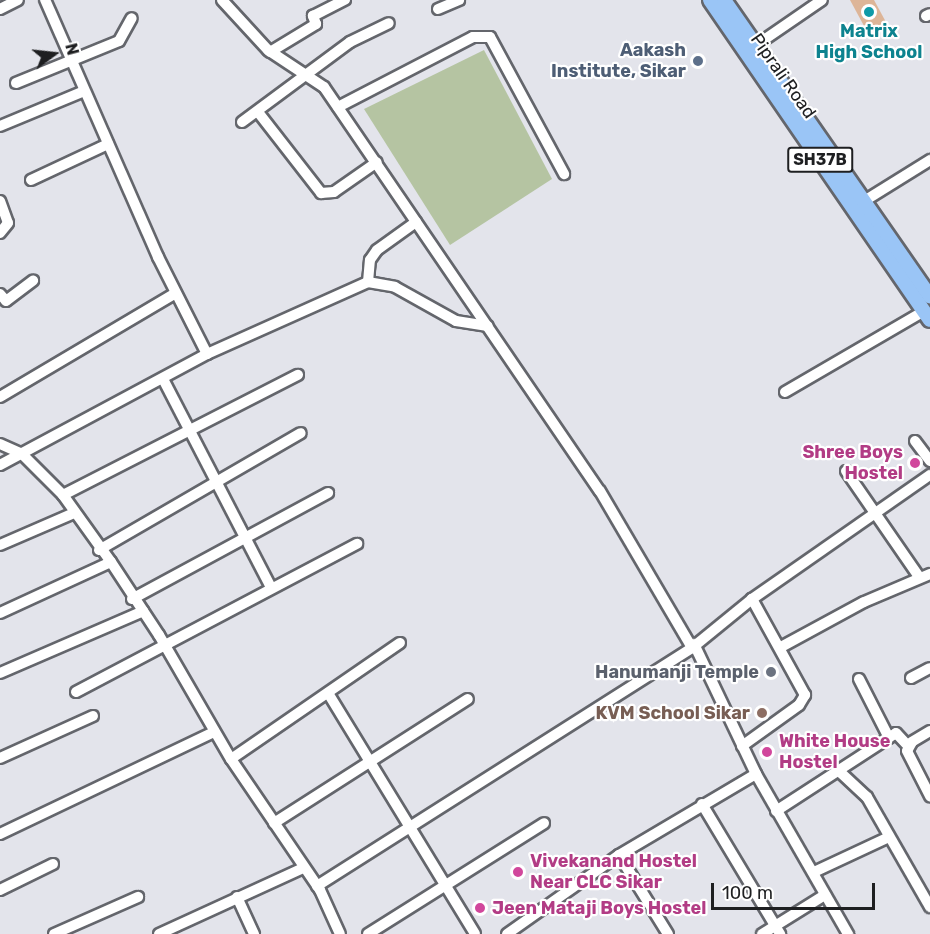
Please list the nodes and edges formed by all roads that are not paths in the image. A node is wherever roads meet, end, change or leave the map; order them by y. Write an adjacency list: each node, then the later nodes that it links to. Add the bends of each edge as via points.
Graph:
1 (18, 0): 9 (street)
2 (45, 0): 15 (street)
3 (222, 0): 14 (street)
4 (345, 0): 14 (street, via 313,16 316,24)
5 (459, 0): 10 (street)
6 (710, 0): 37 (main road, Piprali Road / SH37B)
7 (724, 0): 13 (main road)
8 (822, 0): 13 (street)
9 (0, 9)
10 (438, 9)
11 (132, 18): 15 (street, via 119,41)
12 (389, 23): 16 (street, via 350,42)
13 (755, 46): 29 (main road)
14 (270, 51): 16 (street)
15 (72, 62): 17 (street); 18 (street)
16 (308, 76): 19 (street, via 324,87); 20 (street)
17 (16, 83)
18 (84, 91): 22 (street); 23 (street)
19 (338, 107): 25 (street); 26 (street, via 473,37 490,37)
20 (258, 112): 21 (street); 25 (street, via 321,193 333,192)
21 (242, 122)
22 (0, 126)
23 (108, 144): 27 (street); 34 (street)
24 (930, 160): 29 (street)
25 (377, 162): 30 (street)
26 (564, 174)
27 (31, 180)
28 (0, 201): 31 (street, via 8,223)
29 (864, 201): 36 (main road)
30 (416, 222): 33 (street, via 377,250 370,260); 38 (street)
31 (0, 233)
32 (33, 281): 35 (street, via 6,301)
33 (368, 282): 38 (street, via 396,287 456,321); 39 (street)
34 (176, 292): 39 (street); 42 (street)
35 (0, 294)
36 (930, 296)
37 (927, 315): 43 (street)
38 (488, 327): 70 (street, via 600,491)
39 (207, 354): 41 (street)
40 (298, 375): 44 (street)
41 (163, 379): 44 (street); 48 (street)
42 (2, 392)
43 (785, 392)
44 (189, 430): 53 (street); 55 (street)
45 (301, 433): 53 (street)
46 (915, 441): 49 (street)
47 (0, 444): 48 (street)
48 (22, 454): 50 (street); 55 (street)
49 (930, 461)
50 (0, 465)
51 (846, 471): 57 (street)
52 (930, 475): 57 (street)
53 (216, 484): 58 (street); 61 (street)
54 (328, 493): 58 (street)
55 (63, 495): 56 (street)
56 (74, 513): 60 (street); 61 (street)
57 (879, 514): 63 (street); 66 (street)
58 (245, 539): 64 (street); 65 (street)
59 (357, 544): 64 (street)
60 (0, 545)
61 (99, 550): 62 (street)
62 (111, 562): 65 (street); 68 (street)
63 (925, 575): 71 (street)
64 (271, 587): 72 (street)
65 (132, 599): 67 (street)
66 (752, 599): 70 (street); 71 (street)
67 (143, 611): 72 (street); 74 (street)
68 (0, 613)
69 (400, 643): 78 (street)
70 (693, 646): 84 (street); 95 (street)
71 (780, 647): 84 (street, via 804,700)
72 (165, 648): 77 (street); 82 (street)
73 (930, 668): 75 (street)
74 (0, 673)
75 (911, 678)
76 (859, 679): 83 (street)
77 (76, 692)
78 (328, 693): 87 (street); 88 (street)
79 (468, 699): 88 (street)
80 (93, 716): 86 (street)
81 (930, 731): 85 (street)
82 (214, 732): 87 (street); 97 (street)
83 (889, 738): 85 (street, via 898,733); 89 (street)
84 (742, 746): 90 (street)
85 (908, 746): 91 (street, via 909,756)
86 (0, 758)
87 (231, 759): 94 (street)
88 (371, 761): 94 (street); 95 (street)
89 (840, 772): 93 (street); 98 (street, via 867,797)
90 (756, 774): 92 (street); 93 (street)
91 (930, 796)
92 (702, 804): 99 (street); 110 (street)
93 (776, 812): 102 (street)
94 (274, 823): 101 (street)
95 (410, 824): 103 (street); 104 (street)
96 (544, 824): 104 (street)
97 (0, 834)
98 (887, 838): 102 (street); 109 (street, via 920,884)
99 (619, 855): 117 (street); 118 (street)
100 (53, 864): 105 (street)
101 (303, 868): 103 (street); 108 (street)
102 (814, 872): 106 (street)
103 (317, 886): 114 (street)
104 (447, 887): 115 (street); 116 (street)
105 (0, 890)
106 (825, 895): 110 (street); 120 (street)
107 (138, 897): 111 (street)
108 (237, 897): 112 (street); 113 (street)
109 (930, 907)
110 (778, 931): 119 (street)
111 (54, 934)
112 (159, 934)
113 (254, 934)
114 (340, 934)
115 (368, 934)
116 (475, 934)
117 (507, 934)
118 (668, 934)
119 (762, 934)
120 (848, 934)

